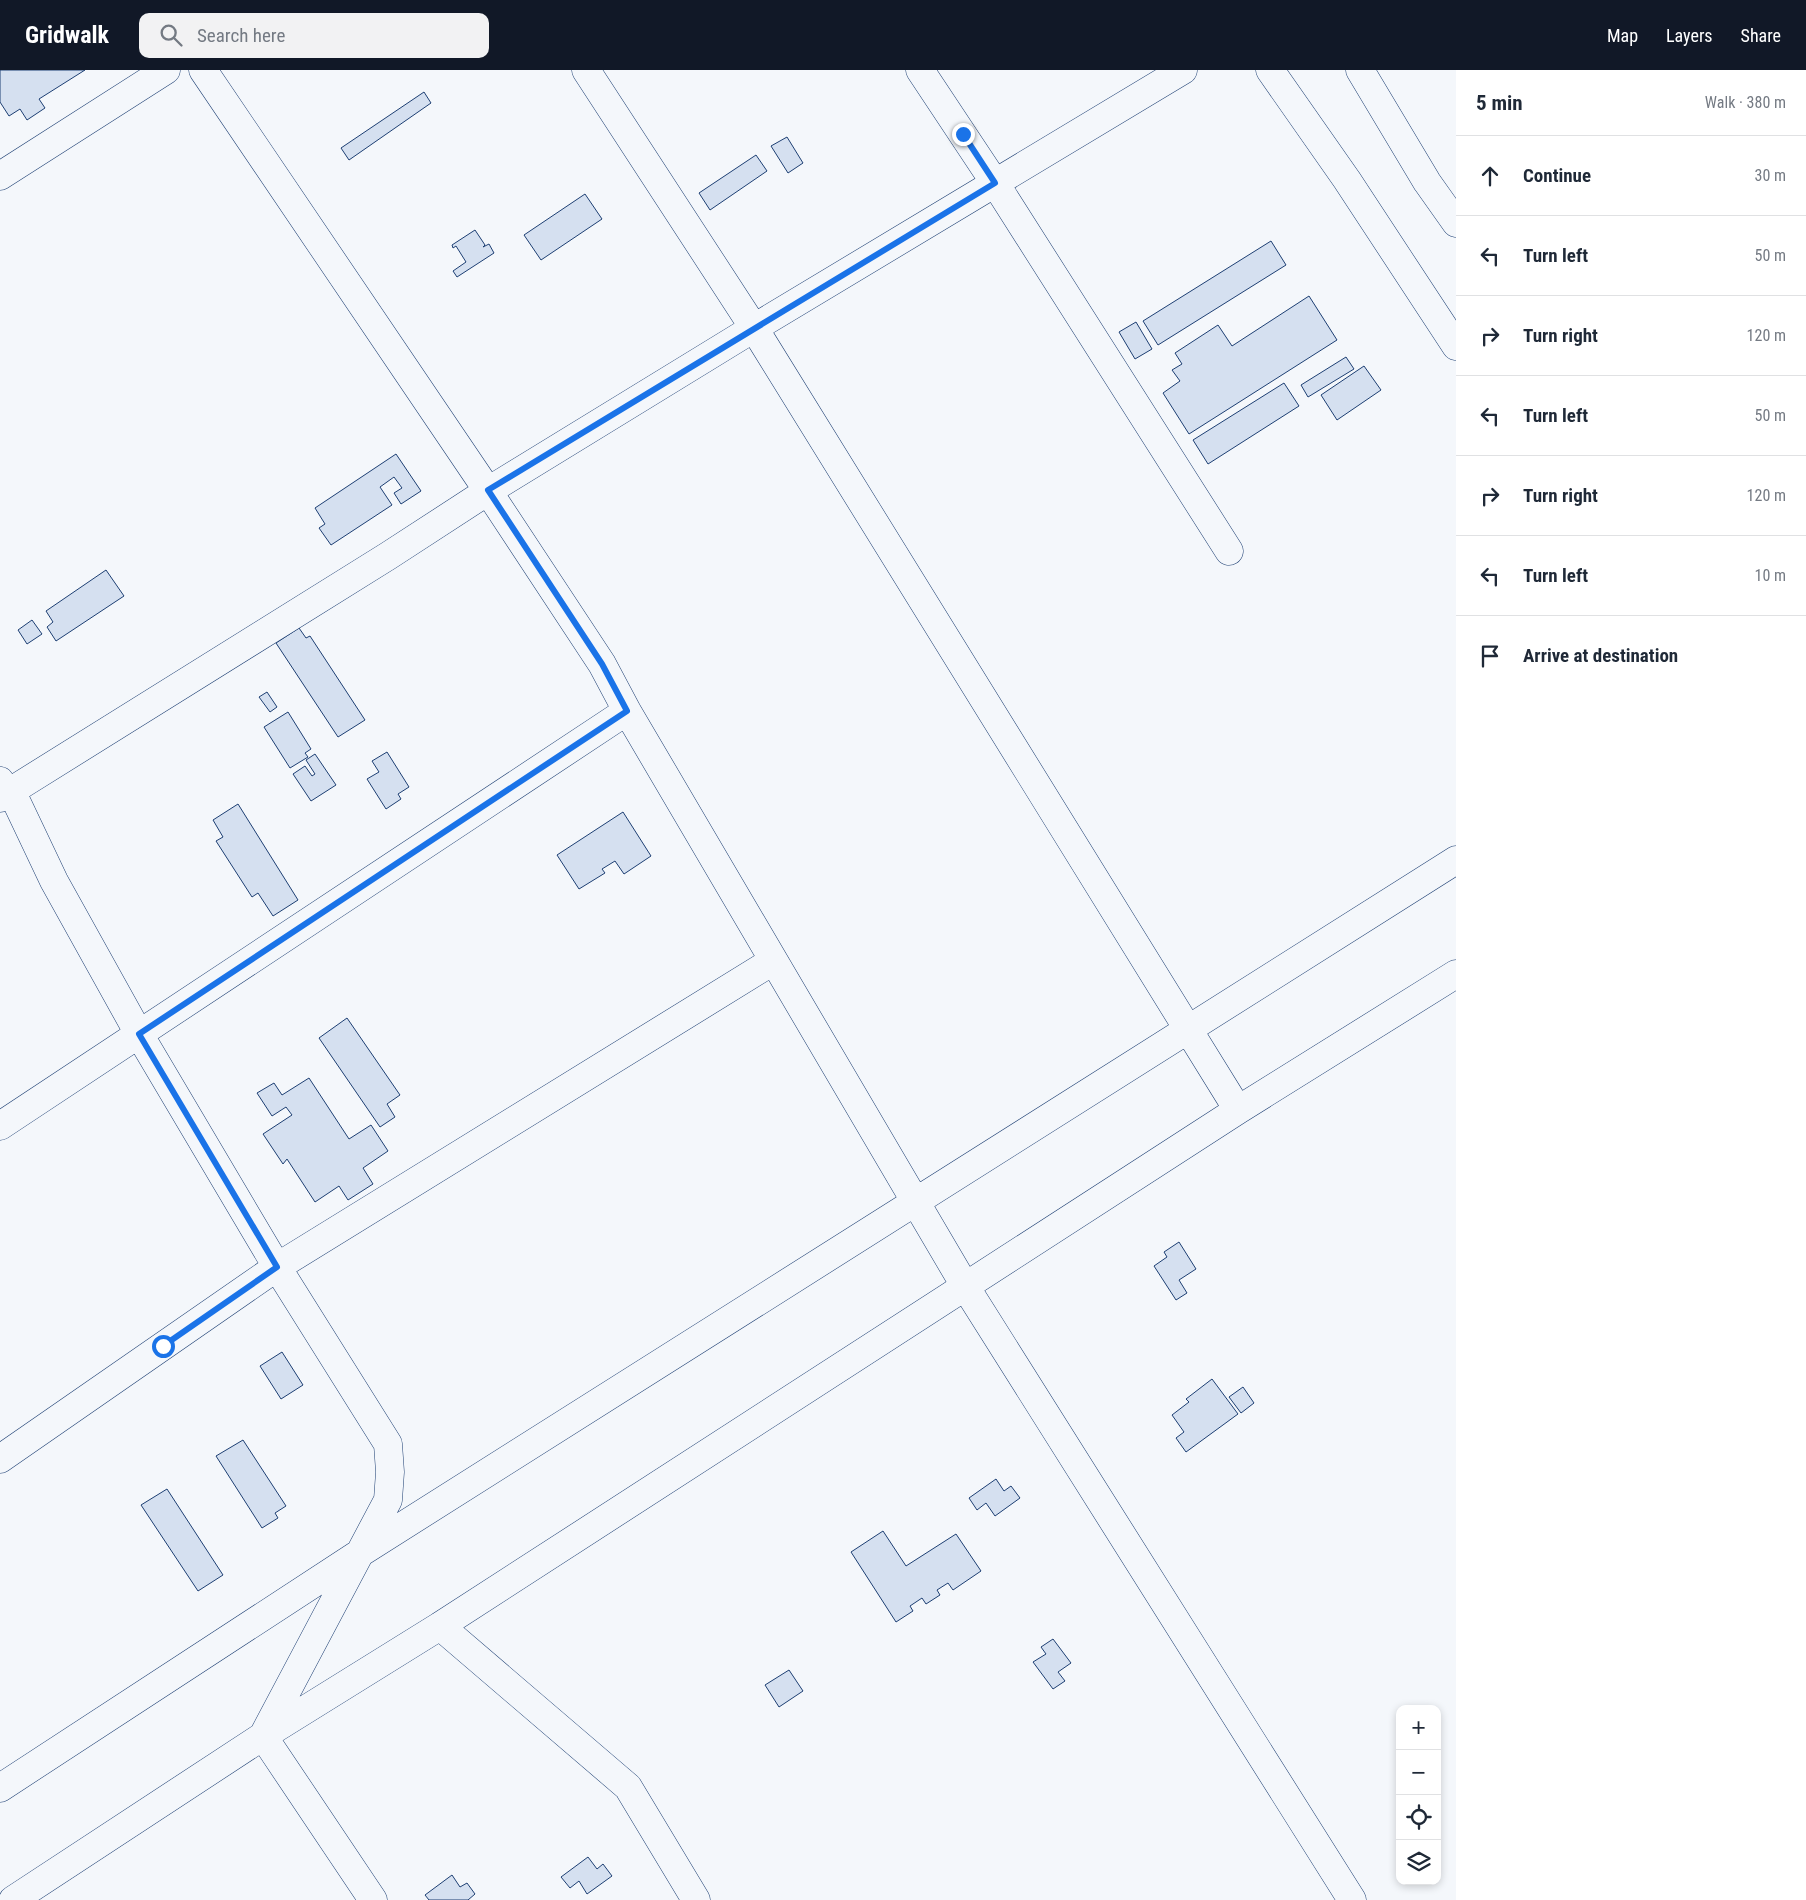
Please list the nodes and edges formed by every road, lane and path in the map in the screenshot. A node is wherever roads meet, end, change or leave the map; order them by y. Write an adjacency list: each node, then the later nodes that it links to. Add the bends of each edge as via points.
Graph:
1 (166, 70): 8 (street)
2 (203, 70): 13 (street)
3 (586, 70): 11 (street)
4 (920, 70): 9 (street)
5 (1183, 70): 9 (street)
6 (1270, 70): 12 (street)
7 (1360, 70): 10 (street, via 1427,182)
8 (0, 176)
9 (995, 183): 11 (street); 14 (street)
10 (1456, 223)
11 (754, 328): 13 (street); 20 (street)
12 (1456, 346)
13 (488, 490): 15 (street, via 602,664); 16 (street, via 388,556)
14 (1229, 551)
15 (627, 711): 18 (street); 21 (street)
16 (3, 790): 21 (street, via 17,803 54,881)
17 (1456, 860): 20 (street)
18 (773, 960): 24 (street); 25 (street)
19 (1456, 974): 22 (street)
20 (1188, 1029): 22 (street); 24 (street)
21 (139, 1034): 23 (street); 25 (street)
22 (1238, 1110): 26 (street)
23 (0, 1126)
24 (916, 1201): 26 (street); 28 (street)
25 (277, 1267): 27 (street); 28 (street, via 388,1444 388,1500)
26 (965, 1286): 29 (street); 35 (street)
27 (0, 1459)
28 (360, 1553): 30 (street); 31 (street)
29 (440, 1626): 30 (street); 34 (street, via 628,1788)
30 (263, 1736): 32 (street); 33 (street)
31 (0, 1788)
32 (13, 1900)
33 (372, 1900)
34 (696, 1900)
35 (1352, 1900)

